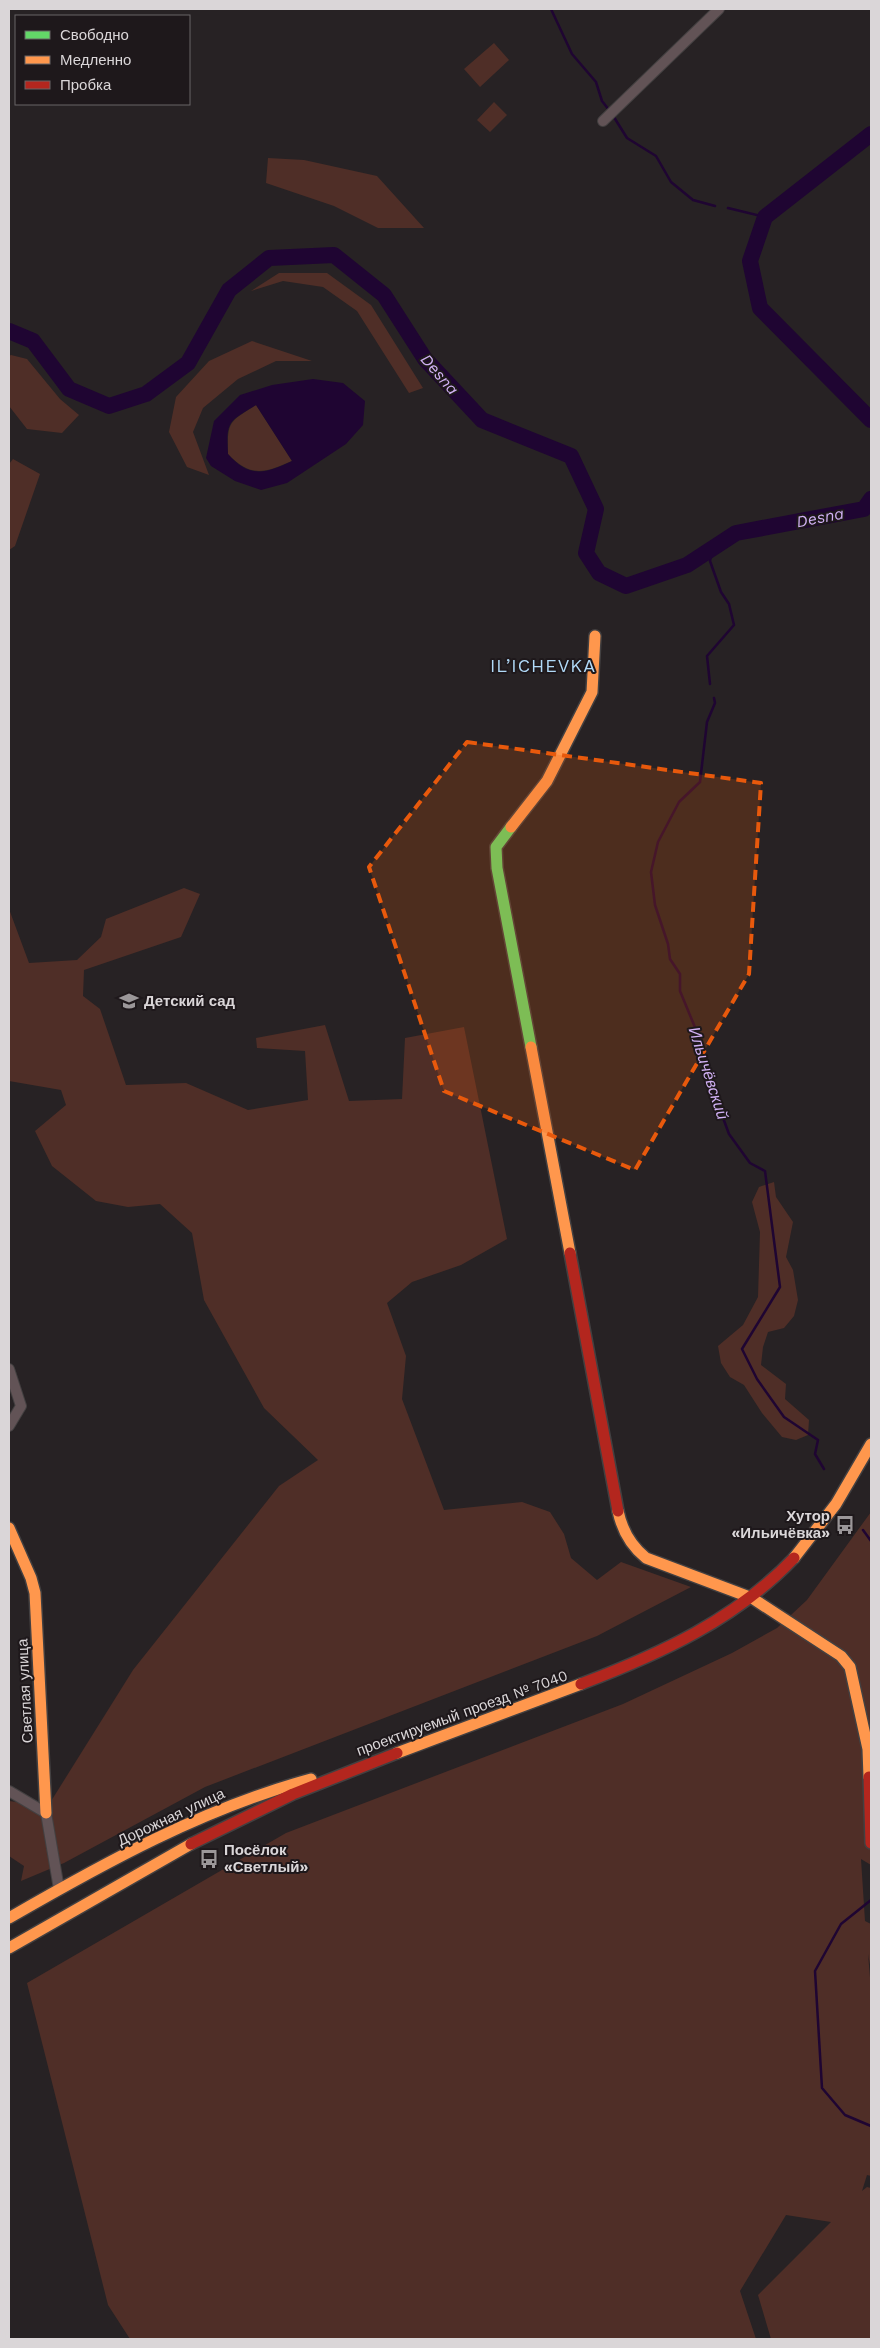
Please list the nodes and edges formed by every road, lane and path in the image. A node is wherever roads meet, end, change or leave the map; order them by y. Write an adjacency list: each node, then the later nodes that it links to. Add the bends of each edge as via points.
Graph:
1 (719, 9): 2 (street)
2 (603, 121)
3 (595, 636): 8 (street, via 592,692 547,780 496,847 497,868 621,1524 630,1543 652,1562)
4 (9, 1369): 5 (street, via 21,1406)
5 (9, 1426)
6 (871, 1444): 8 (street, проектируемый проезд № 7040, via 830,1513 802,1548)
7 (9, 1528): 11 (street, Светлая улица, via 35,1593)
8 (752, 1598): 9 (street, проектируемый проезд № 7040, via 701,1633 665,1651); 12 (street, via 840,1656 850,1666 868,1749)
9 (356, 1769): 13 (street, Дорожная улица, via 265,1792 186,1823); 15 (street, проектируемый проезд № 7040, via 290,1795 231,1824)
10 (9, 1791): 11 (street)
11 (46, 1813): 13 (street)
12 (871, 1843)
13 (59, 1889): 14 (street, Дорожная улица)
14 (9, 1918)
15 (9, 1948)

